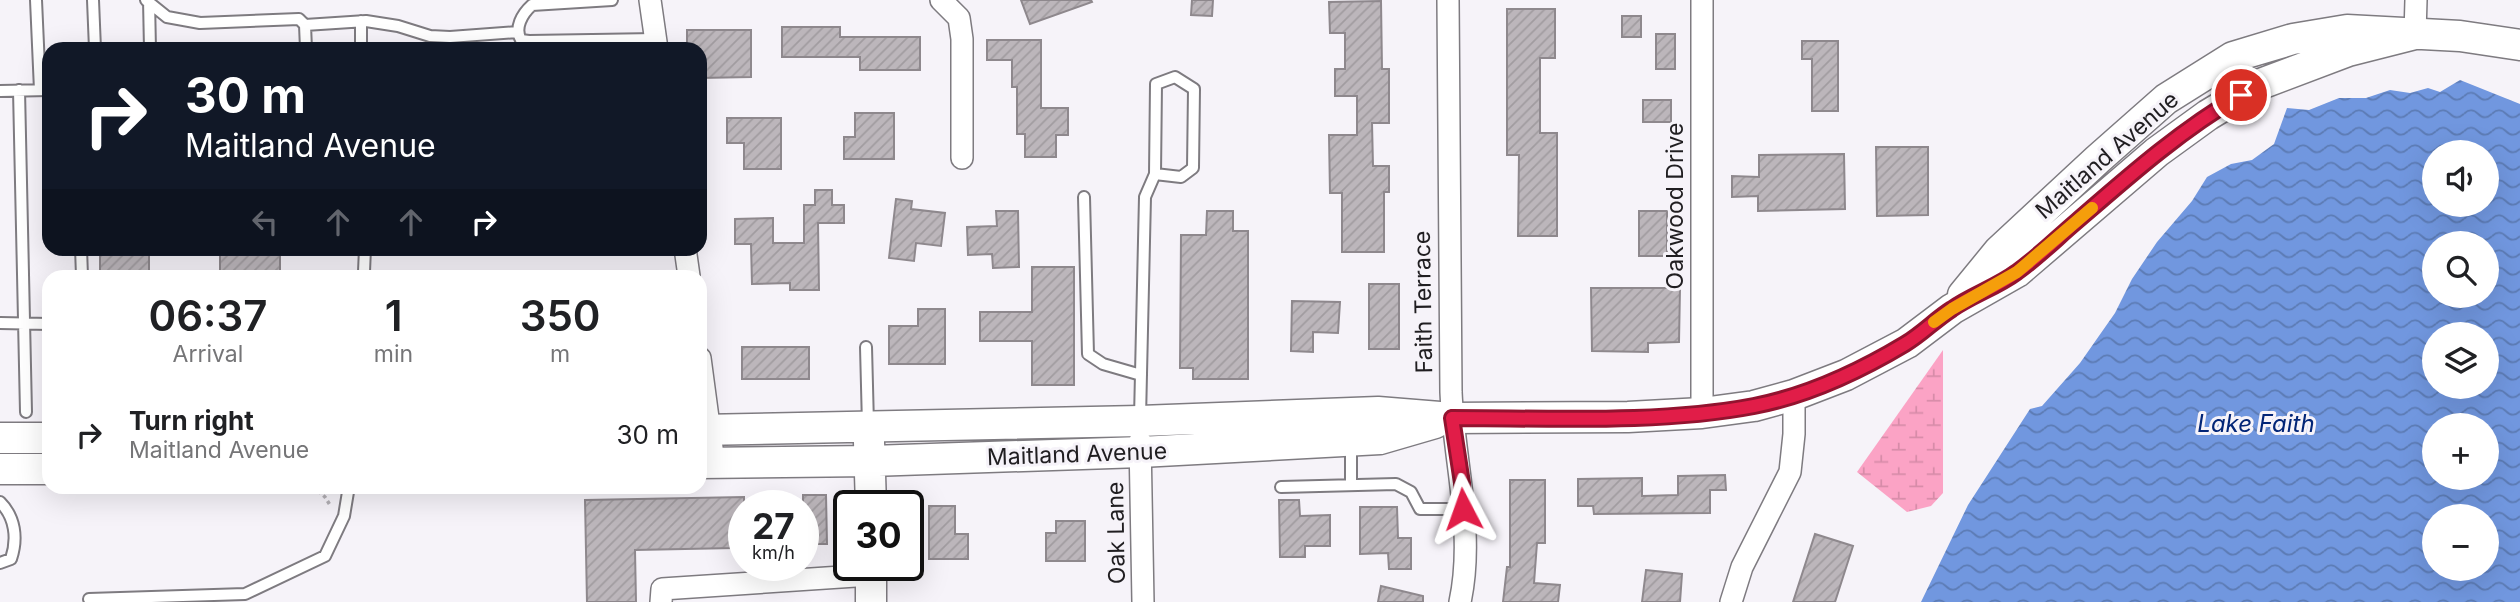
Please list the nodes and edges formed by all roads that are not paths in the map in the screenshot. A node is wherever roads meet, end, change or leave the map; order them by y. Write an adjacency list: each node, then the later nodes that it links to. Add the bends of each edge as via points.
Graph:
1 (36, 0): 23 (lane)
2 (93, 0): 15 (lane)
3 (612, 0): 12 (lane, via 532,5)
4 (650, 0): 21 (street)
5 (941, 0): 27 (street, via 959,18 962,40)
6 (1448, 0): 38 (street, Faith Terrace)
7 (1702, 0): 37 (street, Oakwood Drive)
8 (2416, 0): 13 (street)
9 (148, 1): 11 (lane, via 167,17 200,23 299,19); 16 (lane)
10 (361, 21): 11 (lane); 14 (lane, via 430,36); 18 (lane)
11 (305, 25): 17 (lane)
12 (518, 32): 14 (lane); 20 (lane, via 521,40)
13 (2415, 34): 22 (main road, Maitland Avenue); 35 (main road, Maitland Avenue, via 2348,51 2258,85 2157,152 2017,272 1952,309 1907,343)
14 (492, 35): 19 (lane)
15 (95, 42)
16 (150, 42)
17 (306, 42)
18 (361, 42)
19 (492, 42)
20 (571, 42)
21 (656, 42)
22 (2520, 45)
23 (42, 68)
24 (19, 90): 25 (lane); 26 (lane); 31 (lane)
25 (42, 90)
26 (0, 91)
27 (962, 158)
28 (1154, 174): 28 (lane, via 1156,84 1175,77 1194,89 1193,168 1181,177); 34 (lane, via 1145,197)
29 (1084, 197): 34 (lane, via 1088,354 1102,364)
30 (0, 323): 31 (lane)
31 (24, 324): 32 (lane); 36 (lane)
32 (42, 324)
33 (866, 347): 40 (lane)
34 (1140, 375): 39 (lane)
35 (1794, 396): 37 (main road, Maitland Avenue); 62 (street, via 1790,472 1742,567)
36 (26, 412)
37 (1702, 413): 38 (main road, Maitland Avenue)
38 (1452, 418): 39 (main road, Maitland Avenue, via 1378,412); 44 (main road, Maitland Avenue, via 1380,439); 55 (street, Faith Terrace)
39 (1140, 421): 40 (main road, Maitland Avenue); 45 (street, Oak Lane)
40 (868, 428): 41 (main road, Maitland Avenue); 46 (main road)
41 (707, 430)
42 (0, 438): 43 (main road)
43 (42, 438)
44 (1351, 440): 45 (main road, Maitland Avenue); 50 (lane)
45 (1141, 452): 46 (main road, Maitland Avenue); 60 (street, Oak Lane)
46 (871, 461): 47 (main road, Maitland Avenue); 52 (main road)
47 (707, 463)
48 (42, 469): 49 (main road)
49 (0, 470)
50 (1351, 485): 51 (lane); 55 (lane, via 1402,486 1420,509)
51 (1281, 487)
52 (871, 490)
53 (348, 494): 58 (lane, via 344,516 325,556 245,594)
54 (0, 502): 56 (lane, via 11,513 14,548 11,559)
55 (1463, 509): 61 (street, Faith Terrace, via 1465,565)
56 (0, 563)
57 (871, 581): 59 (street, via 662,589)
58 (89, 599)
59 (661, 602)
60 (1143, 602)
61 (1460, 602)
62 (1731, 602)

